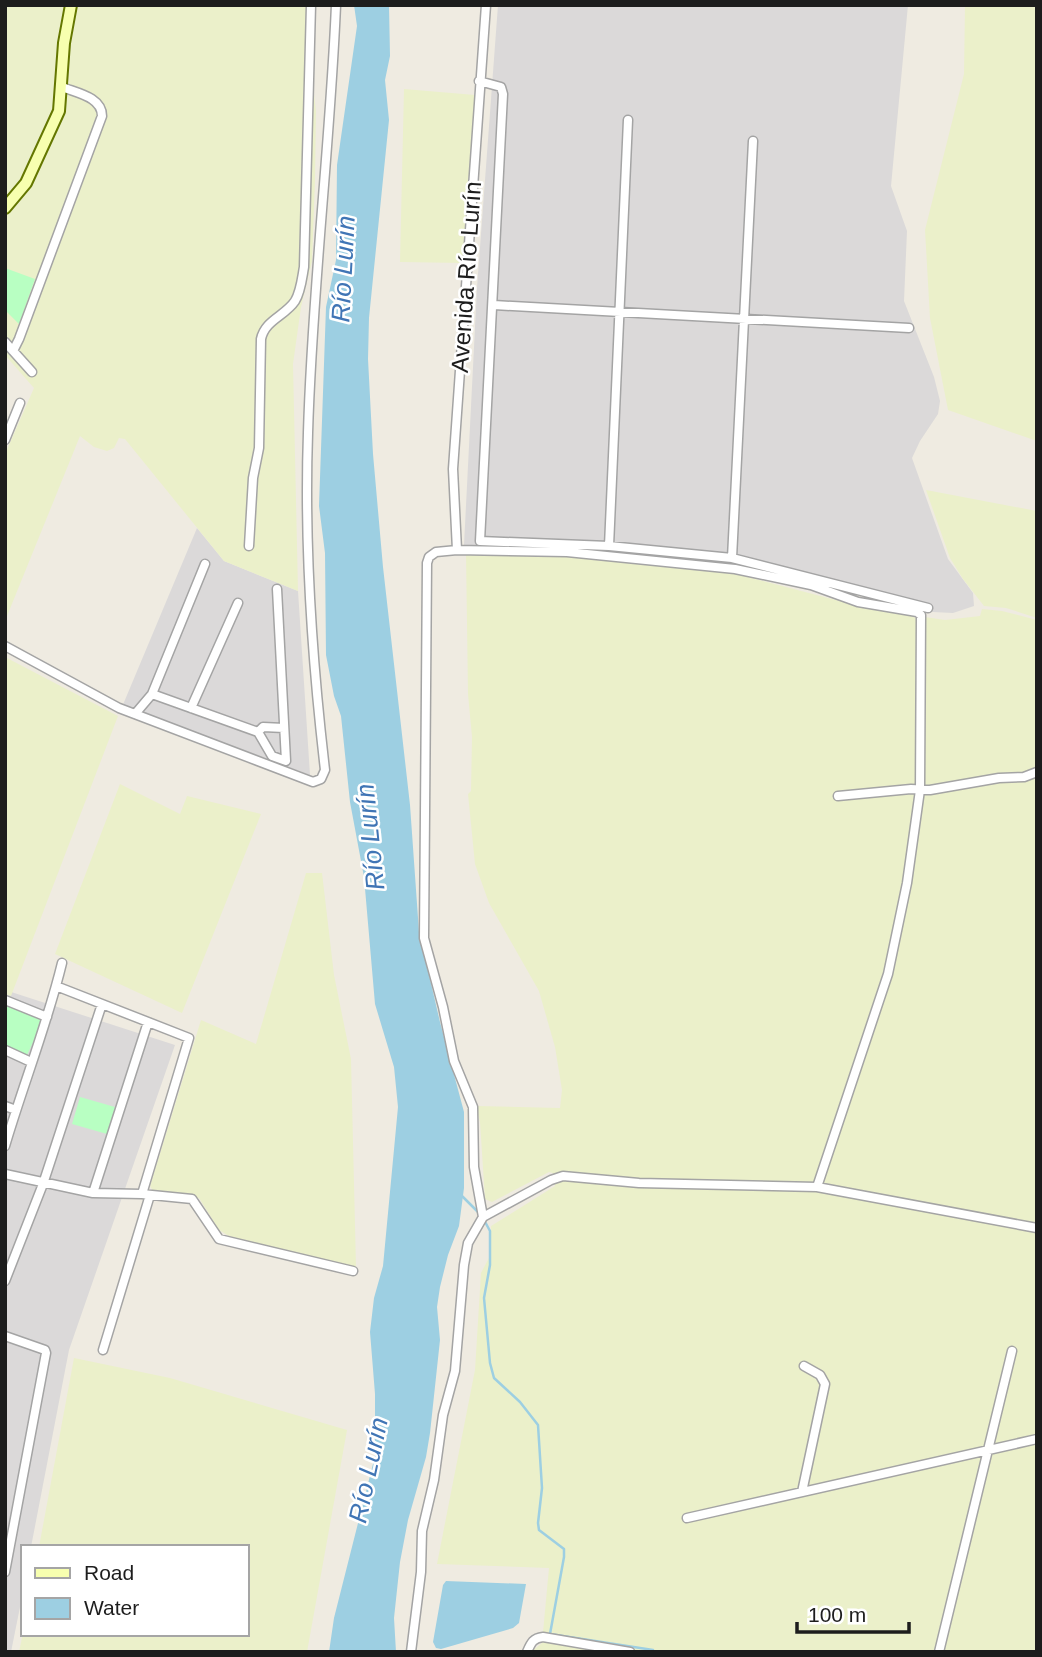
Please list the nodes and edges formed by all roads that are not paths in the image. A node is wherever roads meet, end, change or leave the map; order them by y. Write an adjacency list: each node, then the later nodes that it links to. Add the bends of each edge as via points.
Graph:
1 (71, 5): 6 (main road)
2 (311, 5): 20 (street, via 304,267 294,302 267,326 261,340 259,448)
3 (336, 5): 30 (street, via 307,435 313,656 325,770 321,779 313,782)
4 (486, 5): 5 (street, Avenida Río Lurín)
5 (479, 81): 10 (street, via 498,85 503,94); 21 (street, Avenida Río Lurín, via 453,469)
6 (62, 87): 9 (main road, via 59,111 26,183); 15 (street, via 98,102 102,116)
7 (628, 120): 11 (street)
8 (753, 141): 12 (street)
9 (5, 208)
10 (494, 305): 11 (street); 19 (street, via 480,541)
11 (619, 312): 12 (street); 19 (street)
12 (743, 319): 13 (street); 22 (street)
13 (909, 328)
14 (5, 342): 15 (street)
15 (13, 351): 16 (street)
16 (32, 372)
17 (20, 403): 18 (street)
18 (5, 440)
19 (609, 545): 22 (street)
20 (248, 546)
21 (457, 550): 34 (street, via 567,552 736,569 811,585 858,602 917,612 923,626); 52 (street, via 436,552 427,563 424,932 454,1061 472,1107 474,1167)
22 (732, 558): 26 (street)
23 (205, 564): 28 (street)
24 (277, 589): 31 (street)
25 (237, 603): 29 (street)
26 (928, 608)
27 (5, 646): 30 (street)
28 (152, 694): 29 (street); 30 (street)
29 (191, 708): 32 (street)
30 (135, 714)
31 (284, 728): 32 (street, via 264,727); 32 (street, via 286,761 272,756)
32 (258, 732)
33 (1037, 772): 34 (street)
34 (920, 790): 35 (street); 49 (street, via 888,974)
35 (838, 796)
36 (62, 963): 37 (street)
37 (56, 986): 39 (street); 40 (street)
38 (5, 1000): 40 (street)
39 (102, 1004): 41 (street); 48 (street)
40 (47, 1017): 43 (street)
41 (148, 1022): 50 (street); 51 (street, via 189,1039)
42 (5, 1050): 43 (street)
43 (31, 1062): 45 (street)
44 (5, 1106): 45 (street)
45 (16, 1110): 46 (street)
46 (5, 1146)
47 (5, 1174): 48 (street)
48 (43, 1184): 50 (street); 55 (street)
49 (817, 1187): 52 (street, via 650,1184 563,1177); 53 (street)
50 (93, 1193): 51 (street)
51 (146, 1194): 54 (street, via 194,1200 213,1233 224,1241); 57 (street)
52 (483, 1217): 65 (street, via 468,1243 464,1265 455,1371 422,1531)
53 (1037, 1228)
54 (353, 1271)
55 (5, 1281)
56 (5, 1336): 64 (street, via 46,1353)
57 (103, 1350)
58 (1012, 1351): 61 (street)
59 (804, 1366): 62 (street, via 820,1375 825,1384)
60 (1037, 1439): 61 (street)
61 (988, 1449): 62 (street); 68 (street)
62 (802, 1492): 63 (street)
63 (687, 1518)
64 (5, 1572)
65 (411, 1652)
66 (527, 1652): 67 (street, via 536,1638 543,1637)
67 (630, 1652)
68 (939, 1652)

